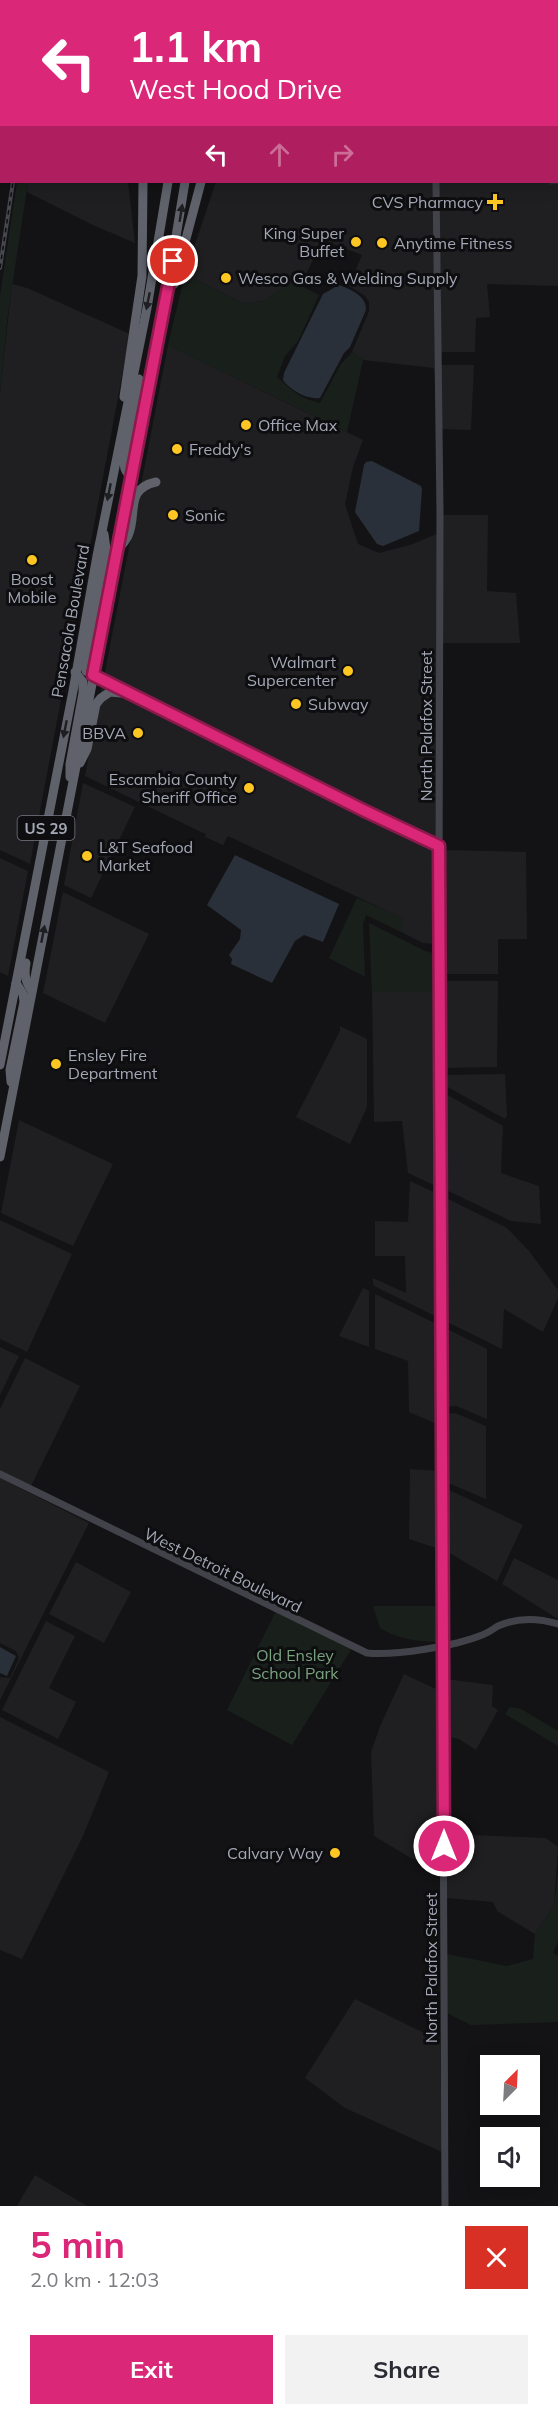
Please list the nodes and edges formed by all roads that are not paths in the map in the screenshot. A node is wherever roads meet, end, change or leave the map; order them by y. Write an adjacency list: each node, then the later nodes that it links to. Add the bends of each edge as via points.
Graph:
1 (143, 183): 8 (highway, via 142,276)
2 (168, 183): 7 (highway, Pensacola Boulevard / US 29, one-way to 7)
3 (186, 183): 6 (highway, Pensacola Boulevard / US 29, one-way to 3)
4 (201, 183): 6 (highway)
5 (436, 183): 18 (main road, North Palafox Street)
6 (158, 345): 9 (highway, Pensacola Boulevard / US 29)
7 (137, 357): 8 (highway, Pensacola Boulevard / US 29); 9 (highway, via 139,377 124,458 124,468)
8 (119, 441): 11 (highway, Pensacola Boulevard / US 29, one-way to 11)
9 (132, 477): 12 (highway, Pensacola Boulevard / US 29)
10 (156, 482): 12 (highway, via 136,493 128,537)
11 (103, 524): 13 (highway, Pensacola Boulevard / US 29); 14 (highway, via 106,549 84,663 86,671)
12 (118, 550): 14 (highway, Pensacola Boulevard / US 29)
13 (75, 672): 14 (main road); 17 (highway, via 83,682 83,693 70,764); 19 (highway, Pensacola Boulevard / US 29, one-way to 19)
14 (93, 675): 15 (main road); 16 (highway, Pensacola Boulevard / US 29)
15 (132, 694): 16 (highway, via 110,692 96,704 87,749); 18 (main road)
16 (74, 776): 17 (highway, Pensacola Boulevard / US 29)
17 (71, 790): 21 (highway, Pensacola Boulevard / US 29, one-way to 17)
18 (439, 846): 27 (main road, North Palafox Street)
19 (38, 871): 20 (highway, Pensacola Boulevard / US 29); 21 (highway, via 37,904 24,974)
20 (16, 983): 22 (highway, Pensacola Boulevard / US 29); 23 (highway, via 24,1002 10,1070)
21 (32, 992): 23 (highway, Pensacola Boulevard / US 29)
22 (0, 1065)
23 (11, 1099): 24 (highway, Pensacola Boulevard / US 29)
24 (0, 1157)
25 (0, 1474): 27 (main road, West Detroit Boulevard, via 352,1648 380,1655)
26 (558, 1624): 27 (main road, West Detroit Boulevard, via 536,1619 513,1621 482,1635)
27 (443, 1645): 28 (main road, North Palafox Street)
28 (445, 2206)

